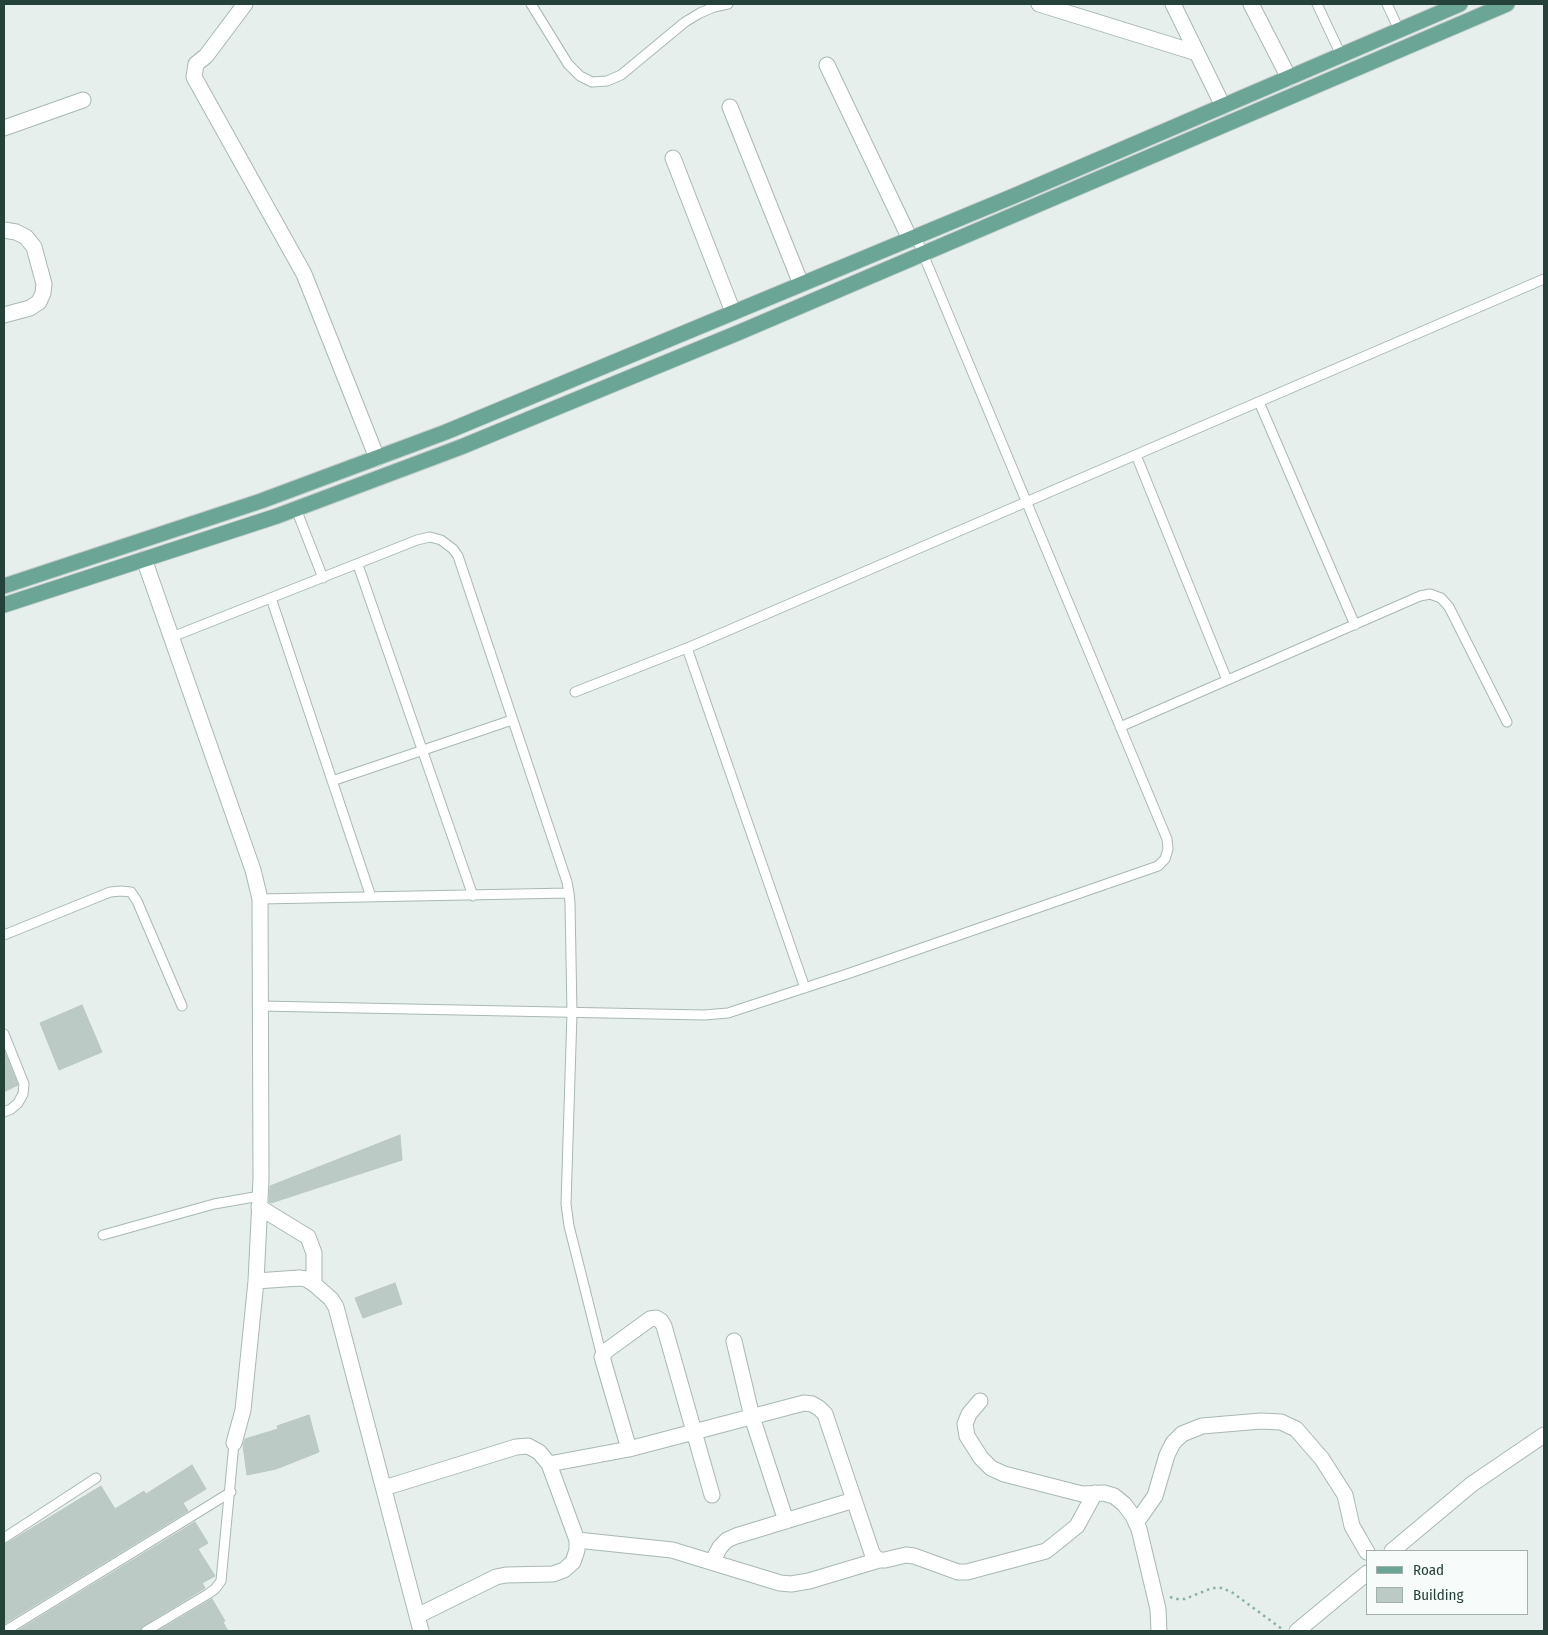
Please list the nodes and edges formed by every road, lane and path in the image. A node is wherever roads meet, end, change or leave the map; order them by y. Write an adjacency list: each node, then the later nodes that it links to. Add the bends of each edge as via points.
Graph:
1 (245, 4): 32 (street, via 206,56 196,64 194,77 304,274)
2 (531, 4): 3 (lane, via 568,64 592,82 607,81 621,75 685,22 714,7)
3 (728, 4)
4 (1039, 4): 12 (street)
5 (1082, 4): 12 (street)
6 (1173, 4): 14 (street)
7 (1251, 4): 17 (street)
8 (1317, 4): 15 (lane)
9 (1387, 4): 13 (lane)
10 (1460, 4): 13 (main road)
11 (1507, 4): 25 (main road)
12 (1091, 21): 14 (street)
13 (1399, 30): 15 (main road)
14 (1197, 53): 19 (street)
15 (1341, 55): 17 (main road)
16 (827, 65): 24 (street)
17 (1289, 78): 19 (main road)
18 (83, 100): 21 (street)
19 (1223, 106): 24 (main road)
20 (730, 108): 27 (street)
21 (4, 128)
22 (673, 158): 28 (street)
23 (4, 230): 29 (street, via 26,237 34,247 44,284 39,302 30,308)
24 (913, 238): 25 (lane); 27 (main road)
25 (923, 253): 33 (lane); 34 (main road, via 460,448)
26 (1544, 279): 30 (lane)
27 (801, 284): 28 (main road)
28 (733, 312): 32 (main road)
29 (4, 314)
30 (1259, 402): 31 (lane); 41 (lane)
31 (1136, 455): 33 (lane); 44 (lane)
32 (377, 458): 38 (main road, via 261,501)
33 (1027, 502): 43 (lane); 48 (lane)
34 (296, 509): 35 (main road); 37 (lane)
35 (144, 559): 40 (main road); 42 (street)
36 (358, 565): 37 (lane); 46 (lane, via 417,540 441,540 453,549); 49 (lane)
37 (324, 578): 39 (lane)
38 (4, 586)
39 (271, 598): 42 (lane); 50 (lane)
40 (4, 605)
41 (1355, 624): 44 (lane); 47 (lane, via 1420,596 1430,594 1441,598 1449,606)
42 (172, 637): 54 (street, via 253,870)
43 (687, 648): 45 (lane); 56 (lane)
44 (1227, 680): 48 (lane)
45 (575, 692)
46 (512, 720): 49 (lane); 51 (lane)
47 (1507, 722)
48 (1120, 727): 56 (lane, via 1167,839 1166,859 1158,866)
49 (423, 750): 50 (lane); 52 (lane)
50 (332, 781): 53 (lane)
51 (569, 893): 52 (lane); 59 (lane)
52 (472, 896): 53 (lane)
53 (371, 898): 54 (lane)
54 (260, 899): 58 (street)
55 (4, 935): 57 (lane, via 110,892 131,892)
56 (805, 988): 59 (lane, via 728,1013)
57 (182, 1006)
58 (260, 1006): 59 (lane); 62 (street)
59 (572, 1013): 67 (lane, via 567,1216)
60 (4, 1034): 61 (lane, via 24,1084 18,1103)
61 (4, 1112)
62 (260, 1202): 63 (lane, via 214,1204); 64 (street); 65 (street, via 308,1238 314,1253)
63 (103, 1235)
64 (256, 1281): 65 (street, via 299,1278); 72 (street, via 243,1410)
65 (314, 1284): 76 (street, via 331,1300 340,1317)
66 (734, 1341): 69 (street)
67 (602, 1357): 70 (street, via 650,1319 661,1321); 73 (street)
68 (980, 1401): 78 (street, via 965,1424 967,1436 991,1468 1082,1494)
69 (752, 1417): 70 (street); 80 (street, via 804,1403 819,1408 825,1414); 81 (street)
70 (694, 1432): 73 (street); 79 (street)
71 (1544, 1435): 86 (street, via 1472,1484)
72 (234, 1443): 77 (lane)
73 (629, 1449): 74 (street)
74 (549, 1464): 76 (street, via 539,1452 528,1446 516,1447); 84 (street)
75 (96, 1478): 83 (lane)
76 (384, 1488): 91 (street)
77 (231, 1492): 92 (lane); 93 (lane, via 221,1581 208,1594)
78 (1095, 1492): 82 (street, via 1114,1496 1124,1504); 87 (street, via 1072,1531 1039,1554 967,1572 958,1572 914,1556)
79 (712, 1495)
80 (854, 1500): 81 (street); 87 (street, via 872,1553)
81 (786, 1521): 88 (street, via 727,1540)
82 (1136, 1523): 85 (street, via 1156,1496 1167,1455 1182,1434 1202,1426 1281,1422 1296,1429 1322,1459 1345,1496 1352,1526); 90 (street)
83 (4, 1538)
84 (577, 1540): 88 (street, via 662,1548); 91 (street, via 573,1562 564,1570 553,1574 496,1577)
85 (1366, 1550)
86 (1393, 1550)
87 (879, 1560): 88 (street, via 791,1584)
88 (712, 1562)
89 (1366, 1574): 97 (street)
90 (1153, 1588): 95 (street); 96 (path, via 1177,1599 1185,1599 1212,1588 1222,1588)
91 (417, 1616): 94 (street)
92 (5, 1631)
93 (146, 1631)
94 (421, 1631)
95 (1159, 1631)
96 (1285, 1631)
97 (1297, 1631)

